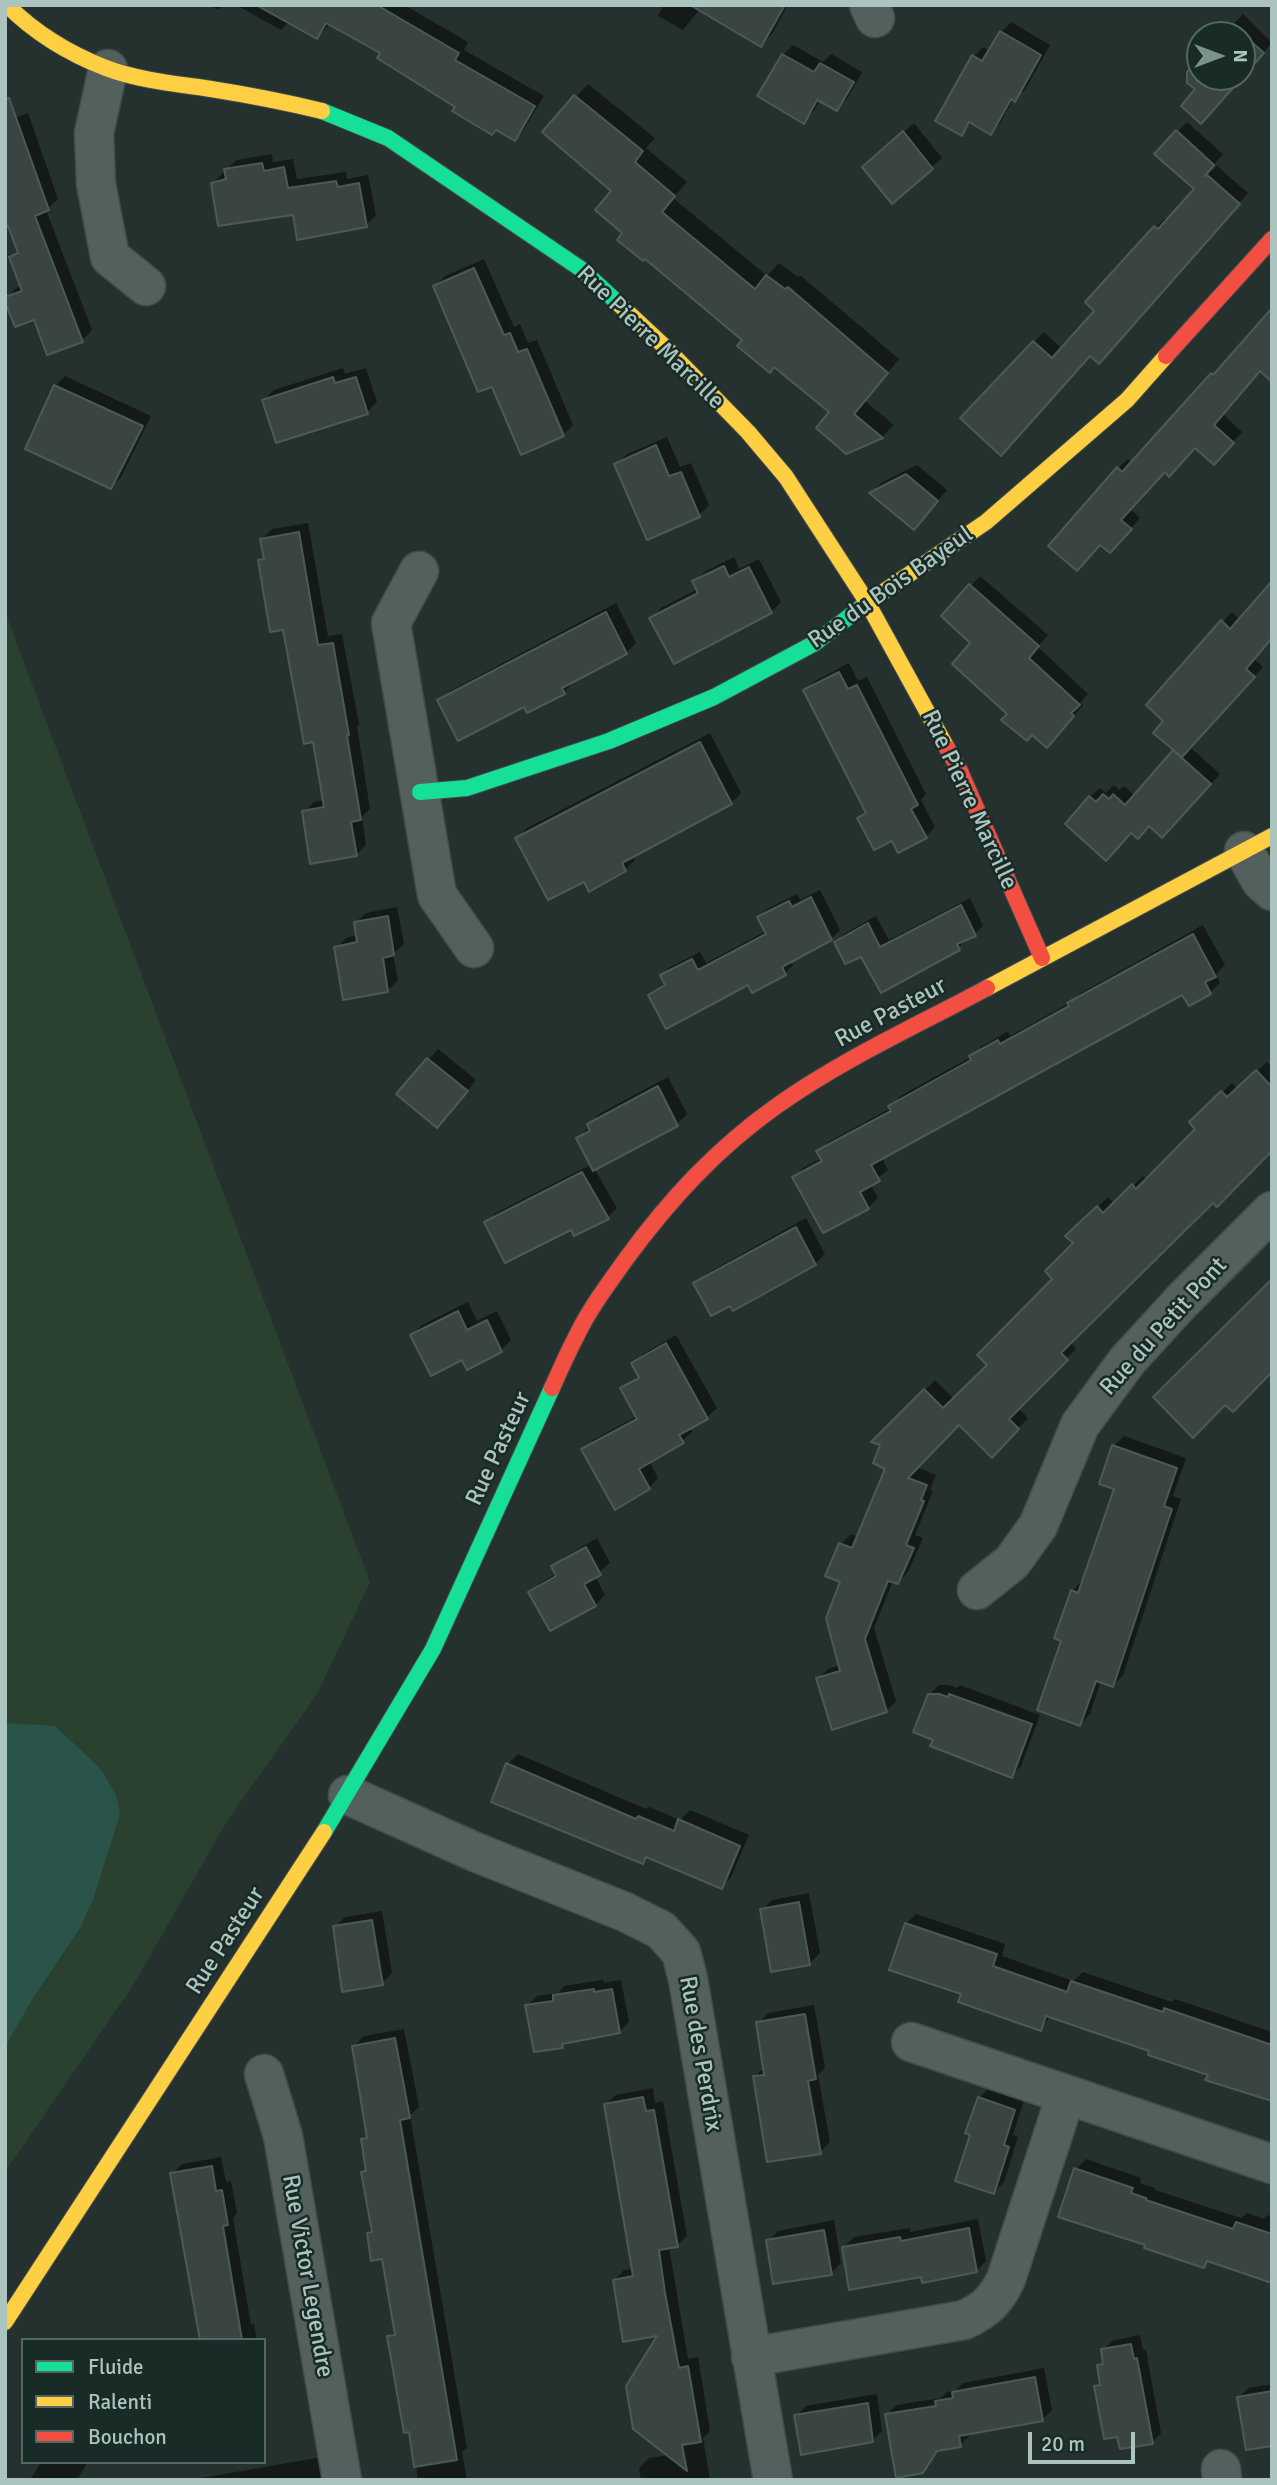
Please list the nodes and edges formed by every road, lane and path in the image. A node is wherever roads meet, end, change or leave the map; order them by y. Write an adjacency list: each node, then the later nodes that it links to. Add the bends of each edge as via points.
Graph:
1 (7, 5): 2 (street, Rue Pierre Marcille, via 68,50)
2 (108, 69): 4 (street, via 94,133 96,184 110,257); 6 (street, Rue Pierre Marcille, via 326,112 388,138 581,269 748,432 786,477)
3 (1272, 239): 6 (street, Rue du Bois Bayeul, via 1127,400 1059,461 986,522)
4 (146, 286)
5 (419, 571): 7 (street, via 391,623)
6 (867, 602): 7 (street, Rue du Bois Bayeul, via 815,643 714,697 609,741 467,788); 11 (street, Rue Pierre Marcille, via 959,769)
7 (420, 792): 10 (street, via 437,895)
8 (1258, 844): 9 (street, via 1261,881); 11 (street, Rue Pasteur)
9 (1272, 891)
10 (474, 948)
11 (1042, 958): 14 (street, Rue Pasteur, via 779,1104 690,1180 648,1229 577,1334 433,1649)
12 (1272, 1211): 13 (street, Rue du Petit Pont, via 1128,1360 1080,1425 1038,1526 1012,1562)
13 (977, 1590)
14 (348, 1795): 19 (street, Rue Pasteur); 20 (street, Rue des Perdrix, via 625,1912 661,1930 681,1952)
15 (911, 2042): 17 (street)
16 (264, 2074): 21 (street, Rue Victor Legendre, via 283,2136)
17 (1066, 2095): 18 (street); 20 (street, via 1006,2279 998,2297 982,2312 964,2320)
18 (1272, 2164)
19 (5, 2322)
20 (751, 2357): 22 (street, Rue des Perdrix)
21 (342, 2480)
22 (773, 2480)

